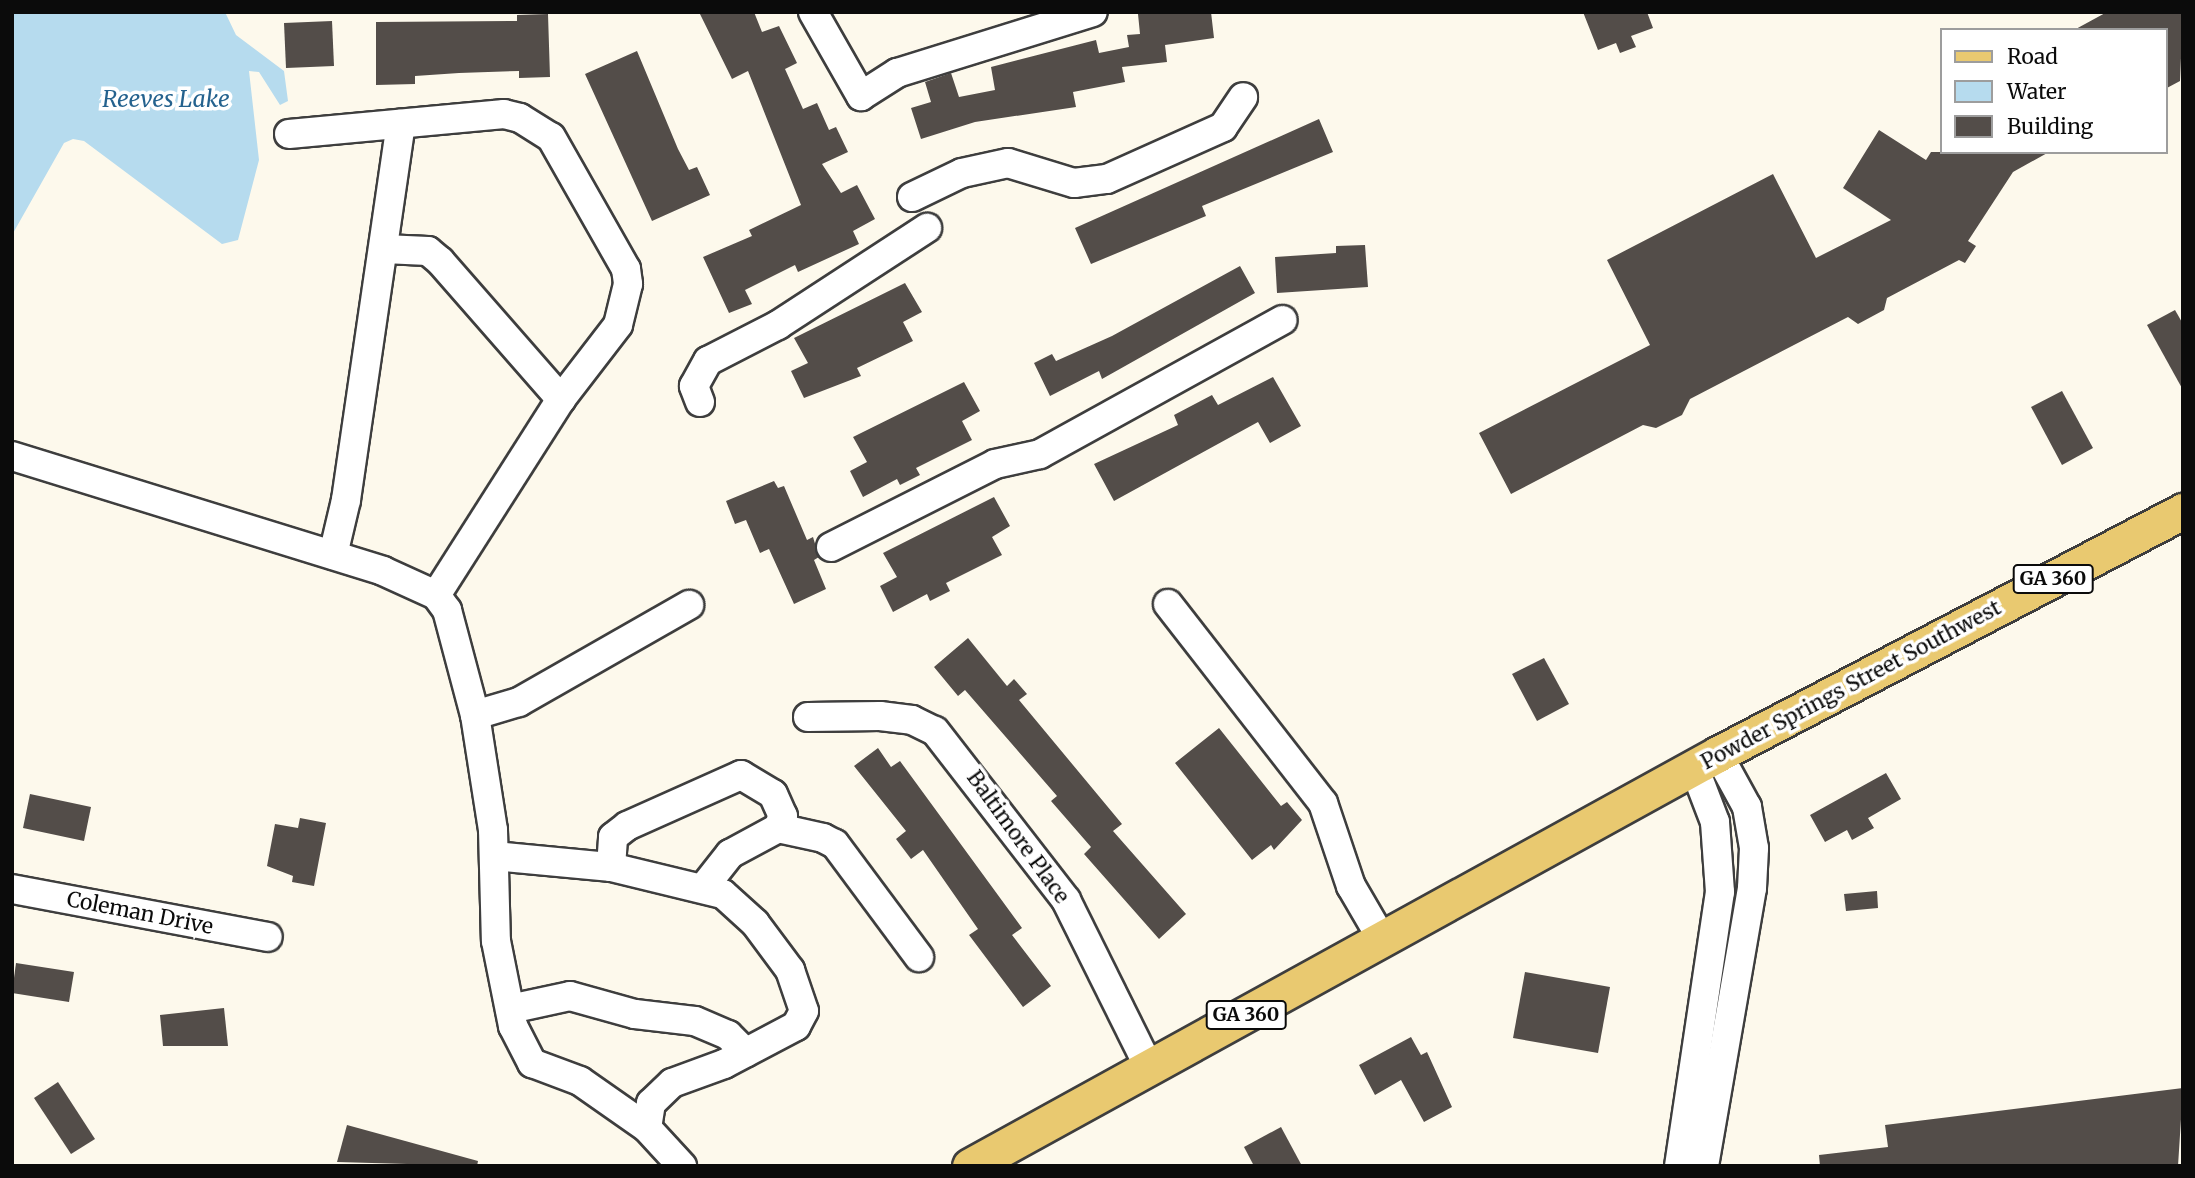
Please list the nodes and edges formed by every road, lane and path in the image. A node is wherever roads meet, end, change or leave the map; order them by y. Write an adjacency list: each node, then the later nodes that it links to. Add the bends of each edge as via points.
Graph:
1 (813, 12): 2 (street, via 861,96 897,73)
2 (1093, 12)
3 (1243, 97): 6 (street, via 1223,127 1107,179 1073,183 1009,163 962,173)
4 (401, 124): 5 (street); 8 (street); 10 (street, via 504,114 551,137 570,165 619,254 628,284 618,324)
5 (289, 134)
6 (912, 197)
7 (927, 228): 11 (street, via 778,325 708,361 694,386)
8 (384, 248): 10 (street, via 421,250 440,261); 15 (street)
9 (1283, 320): 14 (street, via 1040,454 995,464)
10 (561, 399): 16 (street)
11 (700, 402)
12 (12, 456): 15 (street)
13 (2183, 511): 21 (main road, Powder Springs Street Southwest / GA 360)
14 (831, 547)
15 (333, 555): 16 (street)
16 (436, 595): 19 (street, via 447,610)
17 (1168, 604): 28 (street, via 1323,803 1351,886)
18 (689, 605): 19 (street, via 519,702)
19 (475, 715): 23 (street)
20 (808, 717): 32 (street, Baltimore Place, via 880,716 935,731 1066,900)
21 (1706, 761): 28 (main road, Powder Springs Street Southwest / GA 360); 36 (street, via 1720,892); 37 (street, via 1747,807 1754,848 1748,915)
22 (778, 828): 24 (street, via 783,816 773,794 741,775 626,826 613,837); 25 (street, via 730,854); 29 (street, via 835,844)
23 (494, 856): 24 (street); 30 (street, via 496,941)
24 (611, 867): 25 (street)
25 (704, 887): 31 (street, via 733,901 755,923 799,988 804,1011 796,1026)
26 (12, 889): 27 (street, Coleman Drive)
27 (268, 937)
28 (1384, 940): 32 (main road, GA 360)
29 (919, 957)
30 (510, 1009): 31 (street, via 570,996 635,1014 695,1021 728,1035); 33 (street, via 532,1063 580,1081)
31 (746, 1053): 33 (street, via 659,1092)
32 (1149, 1066): 35 (main road, GA 360)
33 (647, 1128): 34 (street)
34 (682, 1166)
35 (970, 1166)
36 (1679, 1166)
37 (1704, 1166)

